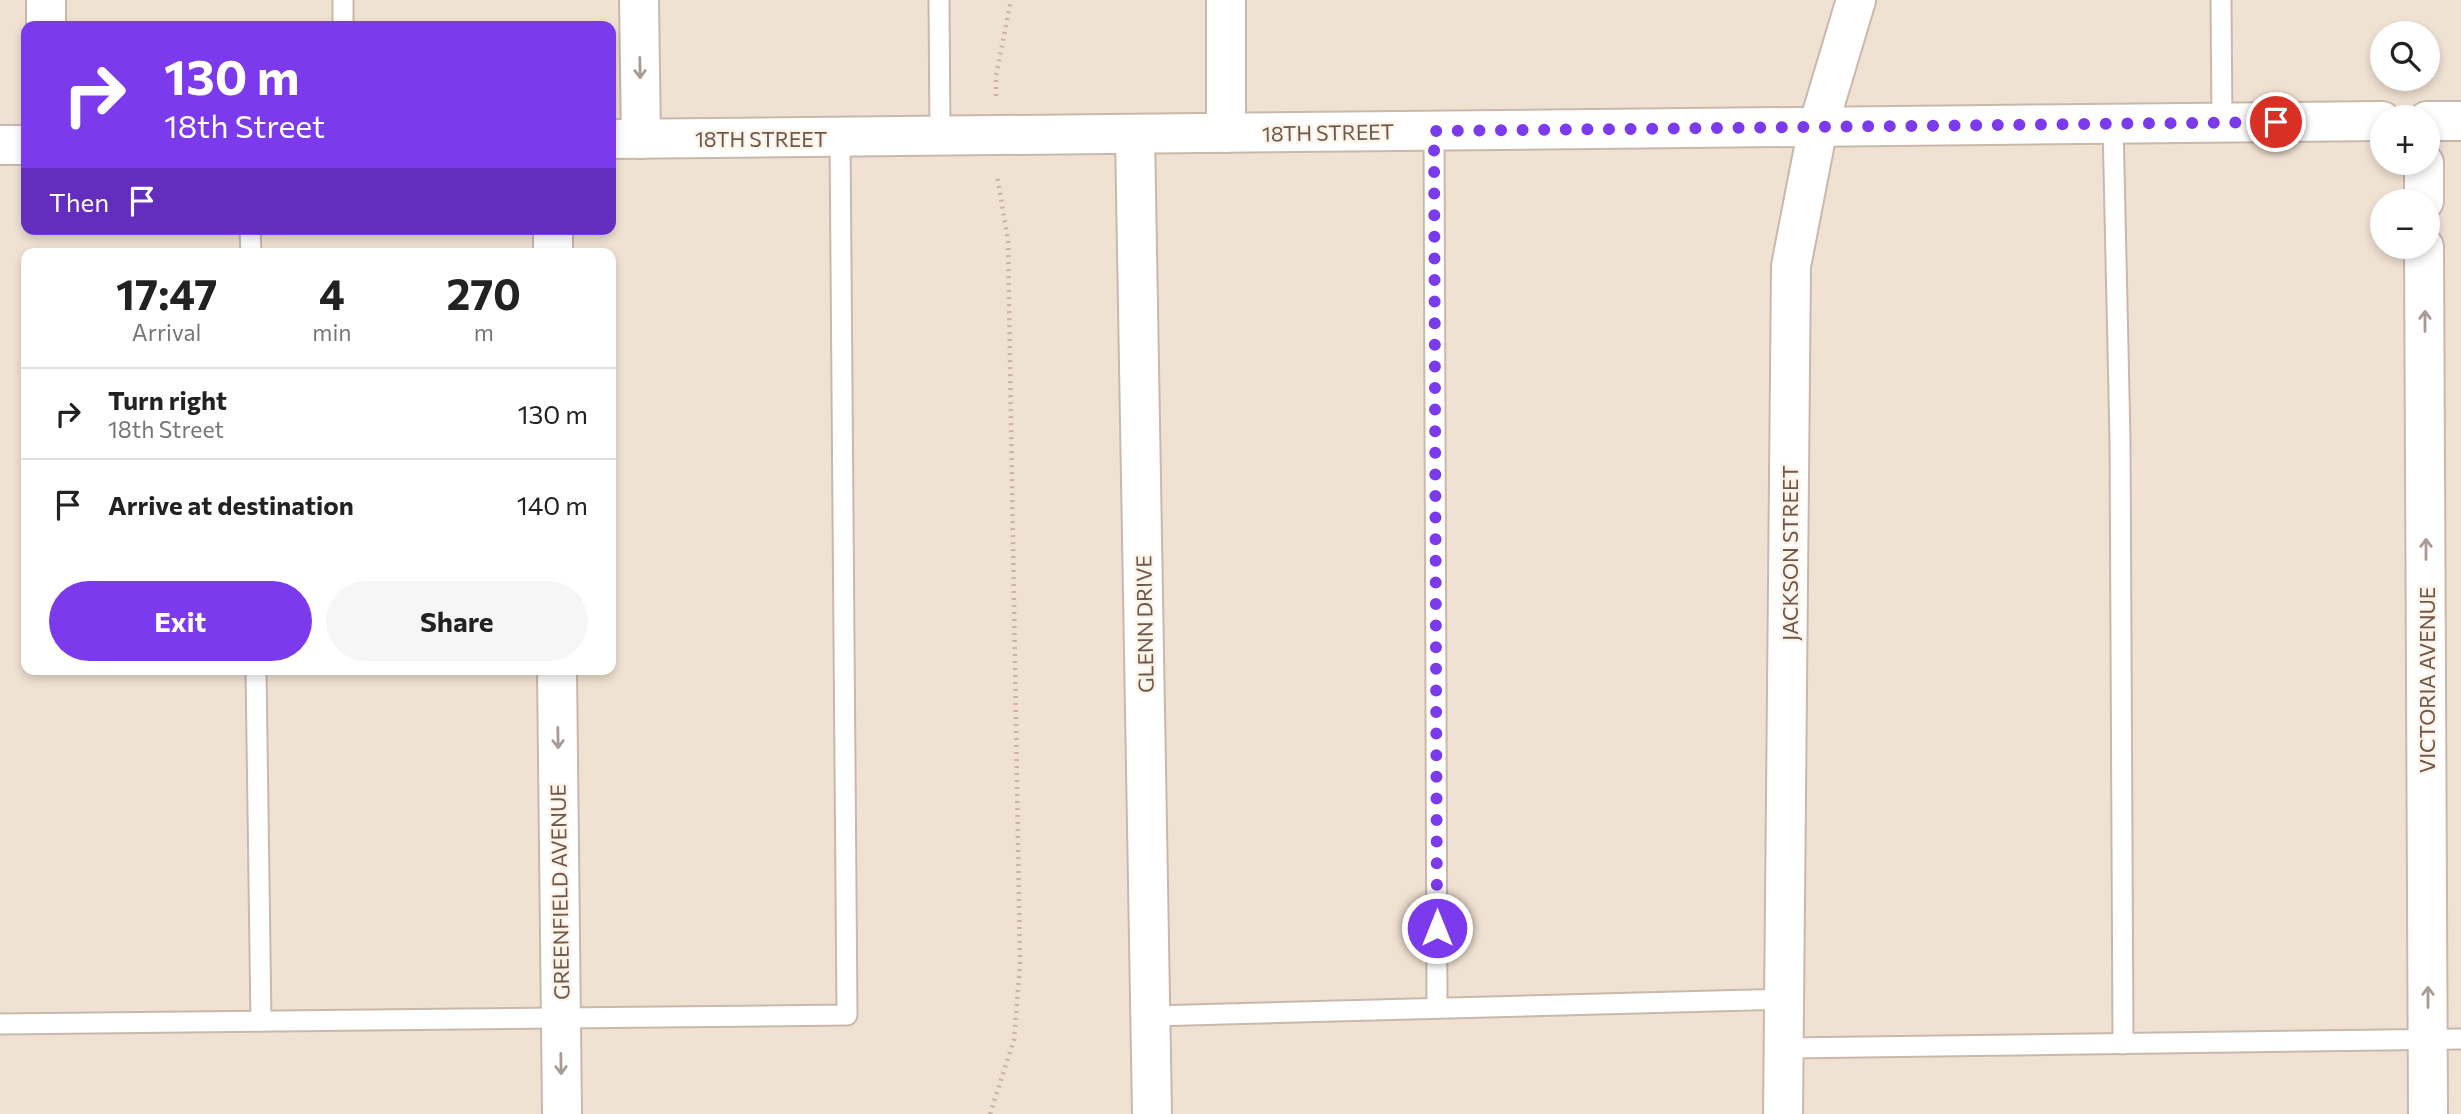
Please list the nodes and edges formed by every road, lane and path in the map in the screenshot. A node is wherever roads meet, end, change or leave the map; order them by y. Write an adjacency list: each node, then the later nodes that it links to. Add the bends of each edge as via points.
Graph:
1 (46, 0): 9 (street)
2 (343, 0): 10 (lane)
3 (639, 0): 23 (street, one-way to 23)
4 (939, 0): 21 (lane)
5 (1012, 0): 11 (path)
6 (1226, 0): 19 (street)
7 (1856, 0): 17 (street, JACKSON STREET)
8 (2221, 0): 15 (lane)
9 (46, 21)
10 (343, 21)
11 (996, 76)
12 (2370, 121): 15 (street, 18TH STREET)
13 (2440, 121): 14 (street)
14 (2461, 121)
15 (2222, 123): 16 (street, 18TH STREET)
16 (2113, 124): 17 (street, 18TH STREET); 37 (lane, via 2120,439)
17 (1818, 127): 18 (street, 18TH STREET); 30 (street, JACKSON STREET, via 1791,266)
18 (1434, 131): 19 (street, 18TH STREET); 31 (lane)
19 (1226, 133): 20 (street, 18TH STREET)
20 (1135, 134): 21 (street, 18TH STREET); 32 (street, GLENN DRIVE)
21 (940, 136): 22 (street, 18TH STREET)
22 (840, 137): 23 (street, 18TH STREET); 33 (lane, via 847,1015)
23 (626, 139)
24 (0, 145): 25 (street)
25 (21, 145)
26 (997, 178): 40 (path, via 1008,240 1020,964 1014,1040)
27 (2424, 259): 36 (street, VICTORIA AVENUE, one-way to 27)
28 (256, 675): 34 (lane)
29 (557, 675): 33 (street, GREENFIELD AVENUE, one-way to 33)
30 (1786, 999): 31 (lane); 38 (street, JACKSON STREET)
31 (1437, 1008): 32 (lane)
32 (1151, 1016): 41 (street, GLENN DRIVE)
33 (561, 1018): 34 (lane); 39 (street, GREENFIELD AVENUE, one-way to 39)
34 (261, 1021): 35 (lane)
35 (0, 1024)
36 (2445, 1039): 37 (lane); 43 (street, VICTORIA AVENUE)
37 (2123, 1044): 38 (lane)
38 (1786, 1048): 42 (street, JACKSON STREET)
39 (562, 1114)
40 (990, 1114)
41 (1152, 1114)
42 (1783, 1114)
43 (2428, 1114)

